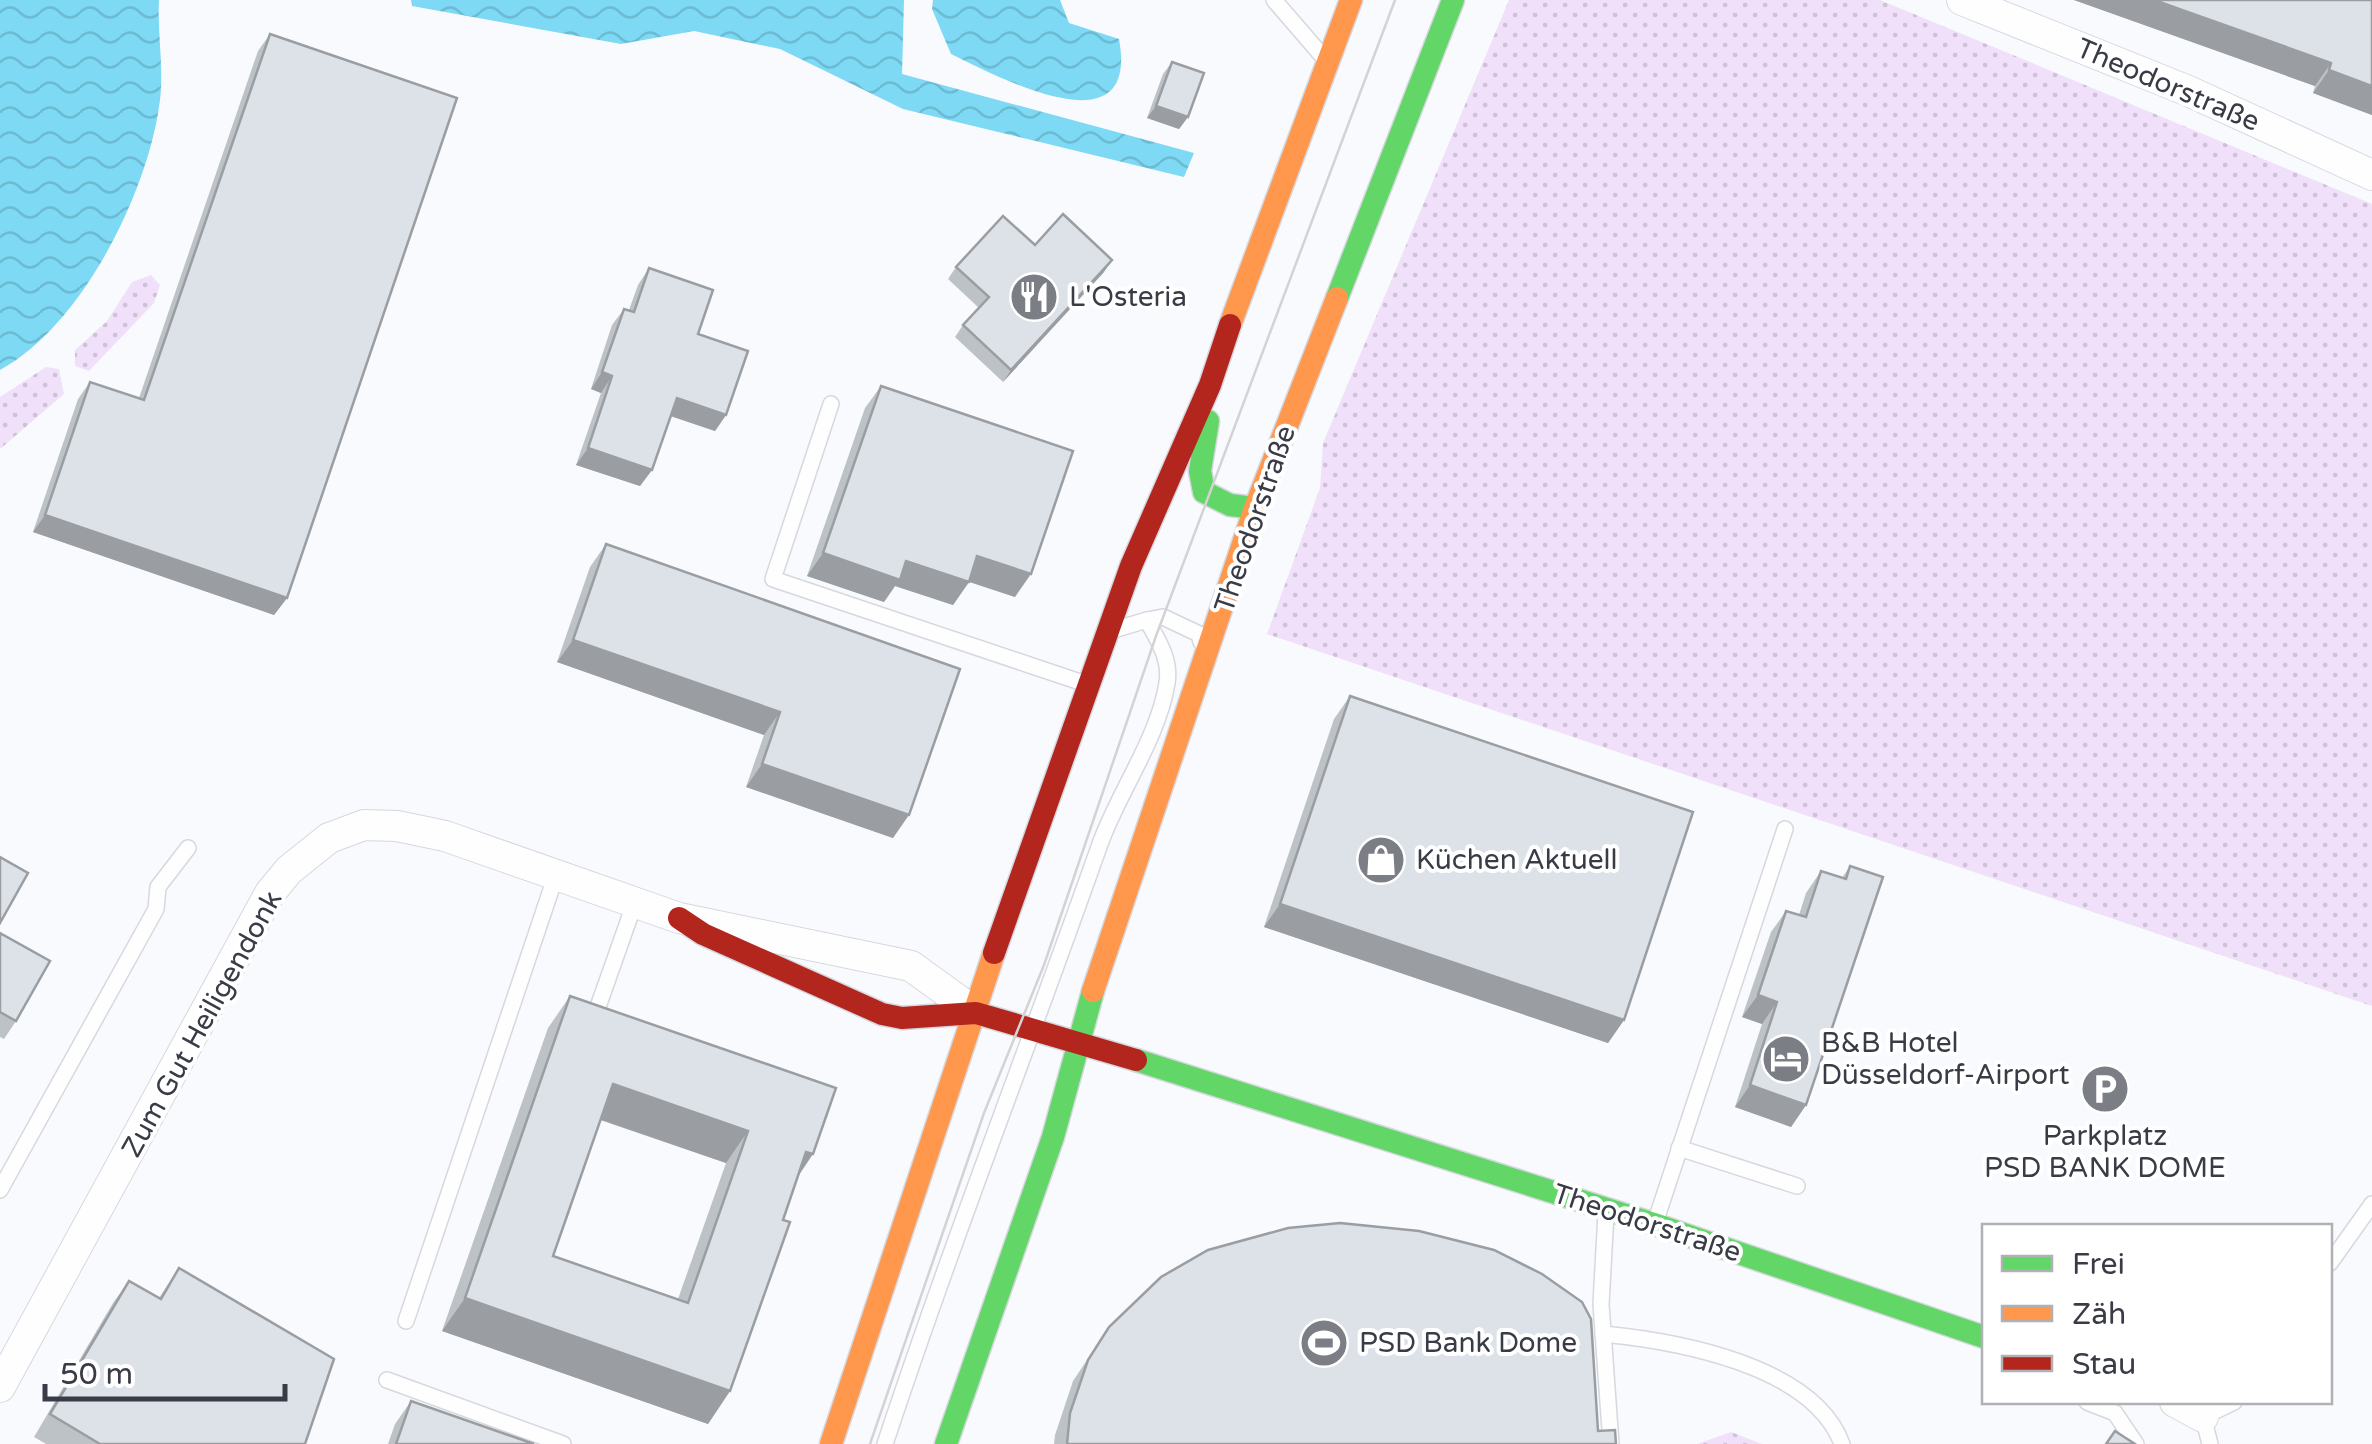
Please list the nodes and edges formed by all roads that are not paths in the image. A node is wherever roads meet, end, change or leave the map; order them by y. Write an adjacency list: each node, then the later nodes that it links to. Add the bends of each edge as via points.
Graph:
1 (1274, 0): 5 (lane)
2 (1350, 0): 5 (main road)
3 (1453, 0): 9 (main road, Theodorstraße)
4 (1981, 4): 6 (street, Theodorstraße)
5 (1328, 62): 7 (main road)
6 (2372, 175)
7 (1210, 385): 9 (main road, via 1198,468 1202,489 1219,505); 11 (main road, via 1168,472)
8 (831, 404): 13 (lane, via 773,579)
9 (1255, 508): 12 (main road, Theodorstraße)
10 (1146, 620): 11 (lane); 12 (lane, via 1177,621 1200,634); 20 (lane, via 1166,653 1168,682 1114,804)
11 (1108, 632): 13 (main road)
12 (1204, 666): 22 (main road, Theodorstraße)
13 (1090, 685): 19 (main road)
14 (1784, 829): 23 (lane)
15 (188, 848): 25 (lane, via 158,887 156,909)
16 (556, 874): 17 (street, Zum Gut Heiligendonk); 30 (lane); 34 (street, Zum Gut Heiligendonk, via 444,836 364,825 330,838 289,870 270,893)
17 (635, 902): 18 (street, Zum Gut Heiligendonk); 21 (lane)
18 (679, 918): 19 (street, Zum Gut Heiligendonk, via 911,966); 19 (main road, Zum Gut Heiligendonk, via 882,1014)
19 (976, 1013): 20 (main road, Theodorstraße); 40 (main road)
20 (1030, 1030): 22 (main road, Theodorstraße); 41 (lane)
21 (589, 1033)
22 (1078, 1045): 27 (main road, Theodorstraße); 42 (main road, Theodorstraße, via 1053,1137)
23 (1679, 1148): 24 (lane); 28 (lane)
24 (1797, 1186)
25 (0, 1190)
26 (2372, 1204): 29 (lane)
27 (1606, 1209): 28 (main road, Theodorstraße); 31 (lane)
28 (1654, 1224): 32 (main road, Theodorstraße)
29 (2332, 1260)
30 (406, 1321)
31 (1603, 1334): 43 (lane); 44 (lane, via 1668,1340 1772,1376 1809,1398)
32 (1982, 1335)
33 (388, 1380): 39 (lane)
34 (0, 1388)
35 (2091, 1404): 45 (lane, via 2115,1413)
36 (2178, 1404): 38 (street)
37 (2232, 1404): 38 (lane)
38 (2207, 1431)
39 (563, 1444)
40 (830, 1444)
41 (885, 1444)
42 (946, 1444)
43 (1611, 1444)
44 (1842, 1444)
45 (2136, 1444)

